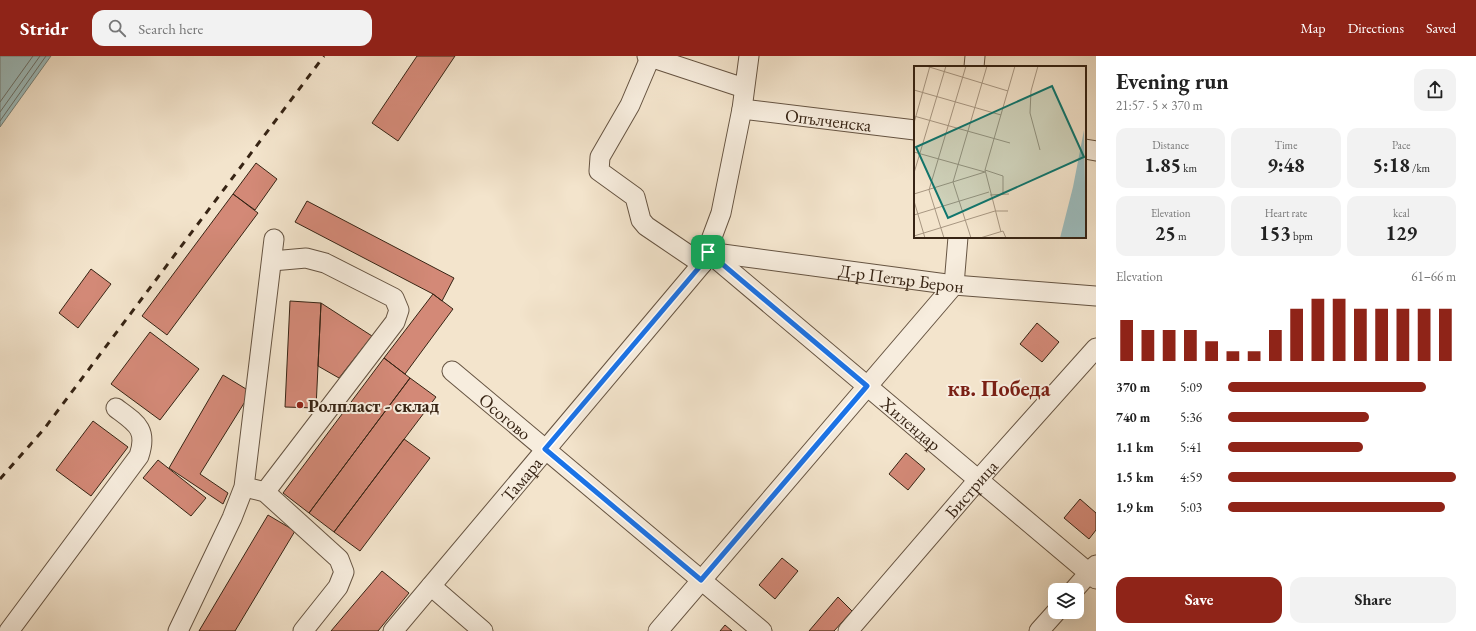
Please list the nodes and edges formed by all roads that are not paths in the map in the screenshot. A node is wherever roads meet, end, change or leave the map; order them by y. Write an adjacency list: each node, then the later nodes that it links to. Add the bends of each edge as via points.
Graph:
1 (749, 56): 5 (street)
2 (975, 56): 4 (street)
3 (648, 57): 5 (street); 12 (street, Хилендар, via 630,105 600,157 599,171 635,197 641,220 646,226)
4 (974, 66)
5 (744, 88): 6 (street)
6 (742, 109): 7 (street, Опълченска); 12 (street, via 721,213)
7 (914, 130)
8 (1086, 150): 9 (street)
9 (1096, 151)
10 (958, 238): 14 (street)
11 (274, 239): 13 (street)
12 (705, 258): 14 (street, Д-р Петър Берон); 18 (street, Хилендар); 20 (street, Тамара)
13 (272, 261): 22 (street); 23 (street, via 306,258 325,263 394,298 399,310 395,322)
14 (954, 285): 15 (street, Д-р Петър Берон); 18 (street)
15 (1096, 296)
16 (1096, 348): 21 (street, Бистрица)
17 (452, 371): 20 (street, Осогово)
18 (867, 386): 21 (street, Хилендар); 25 (street)
19 (116, 408): 29 (street, via 135,423 142,433 143,445 139,456)
20 (545, 449): 25 (street, Осогово); 27 (street, Тамара)
21 (978, 480): 24 (street, Хилендар); 36 (street, Бистрица)
22 (244, 487): 23 (street); 30 (street, via 232,518)
23 (264, 492): 31 (street, via 340,558 344,572 338,587)
24 (1094, 572): 26 (street)
25 (701, 580): 34 (street); 35 (street, Осогово)
26 (1082, 583)
27 (430, 586): 32 (street, Тамара); 33 (street)
28 (1050, 619): 37 (street)
29 (9, 631)
30 (178, 631)
31 (303, 631)
32 (393, 631)
33 (484, 631)
34 (658, 631)
35 (762, 631)
36 (848, 631)
37 (1040, 631)

